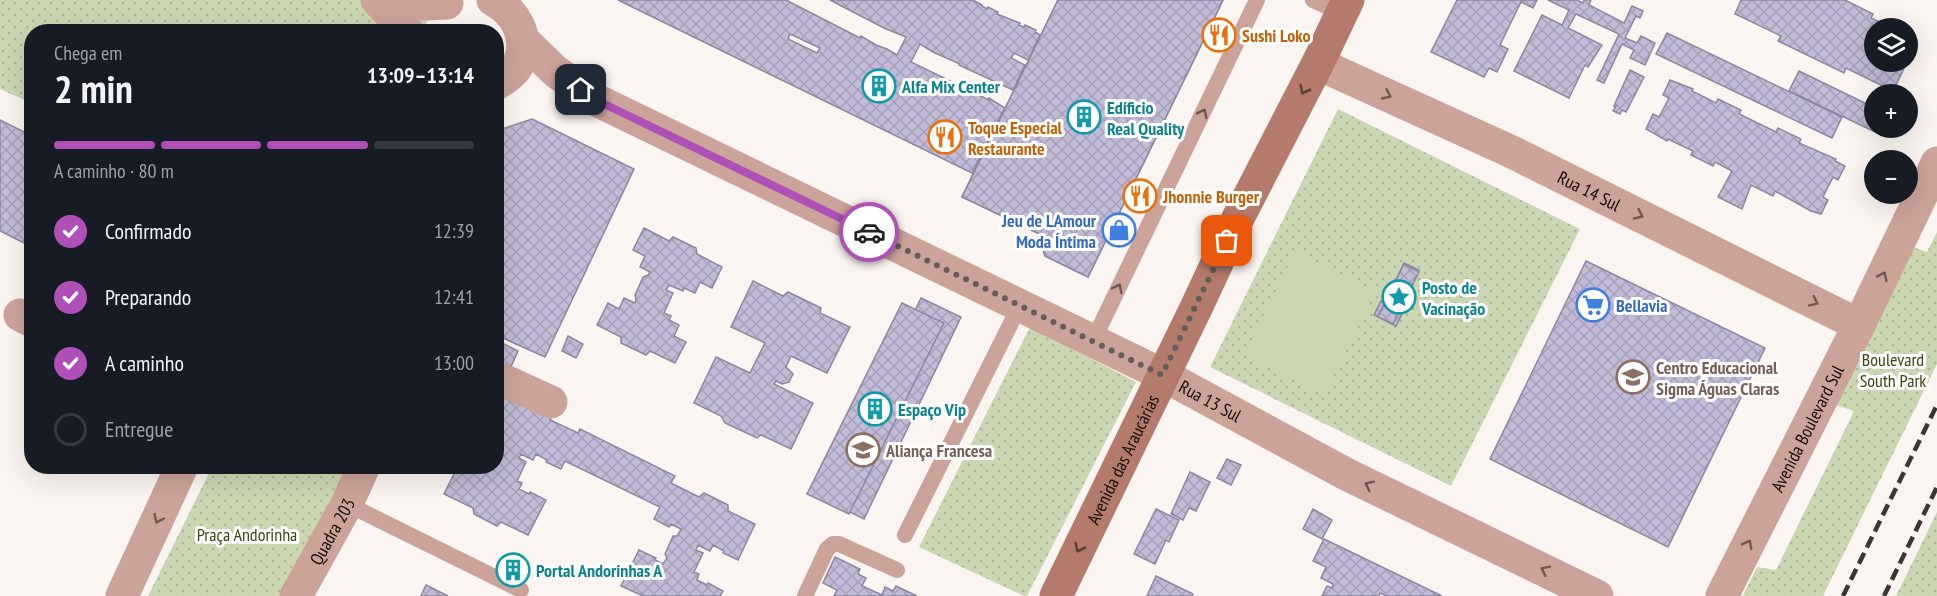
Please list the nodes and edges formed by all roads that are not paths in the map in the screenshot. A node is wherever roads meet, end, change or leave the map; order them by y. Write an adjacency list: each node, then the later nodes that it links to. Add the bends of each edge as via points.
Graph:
1 (377, 0): 8 (street)
2 (402, 0): 5 (street, via 427,4)
3 (493, 0): 7 (street, Rua 13 Sul)
4 (1257, 0): 17 (lane, one-way to 4)
5 (451, 1): 9 (street, via 437,12)
6 (1334, 4): 10 (main road, Avenida das Araucárias)
7 (519, 20): 11 (street, via 523,46 520,62); 13 (street, Rua 13 Sul, via 555,71)
8 (400, 24)
9 (431, 24)
10 (1319, 61): 16 (street, Rua 14 Sul, one-way to 16, via 1512,152); 18 (main road, Avenida das Araucárias, one-way to 18)
11 (504, 77)
12 (504, 85): 13 (street, Rua 13 Sul, via 548,88)
13 (594, 99): 15 (street, Rua 13 Sul)
14 (1937, 163): 16 (street, Avenida Boulevard Sul, one-way to 14)
15 (1020, 305): 17 (street, Rua 13 Sul); 24 (lane)
16 (1859, 325): 32 (street, Avenida Boulevard Sul, one-way to 16)
17 (1093, 341): 18 (street, Rua 13 Sul)
18 (1162, 375): 30 (main road, Avenida das Araucárias, one-way to 30); 31 (street, Rua 13 Sul, one-way to 18, via 1346,474)
19 (504, 380): 20 (street)
20 (551, 402)
21 (178, 474): 27 (street, one-way to 27)
22 (360, 474): 23 (street, Quadra 203)
23 (347, 504): 26 (lane); 28 (street, Quadra 203)
24 (905, 535)
25 (897, 570): 29 (lane, via 833,544)
26 (521, 590)
27 (122, 596)
28 (296, 596)
29 (805, 596)
30 (1056, 596)
31 (1597, 596)
32 (1722, 596)

